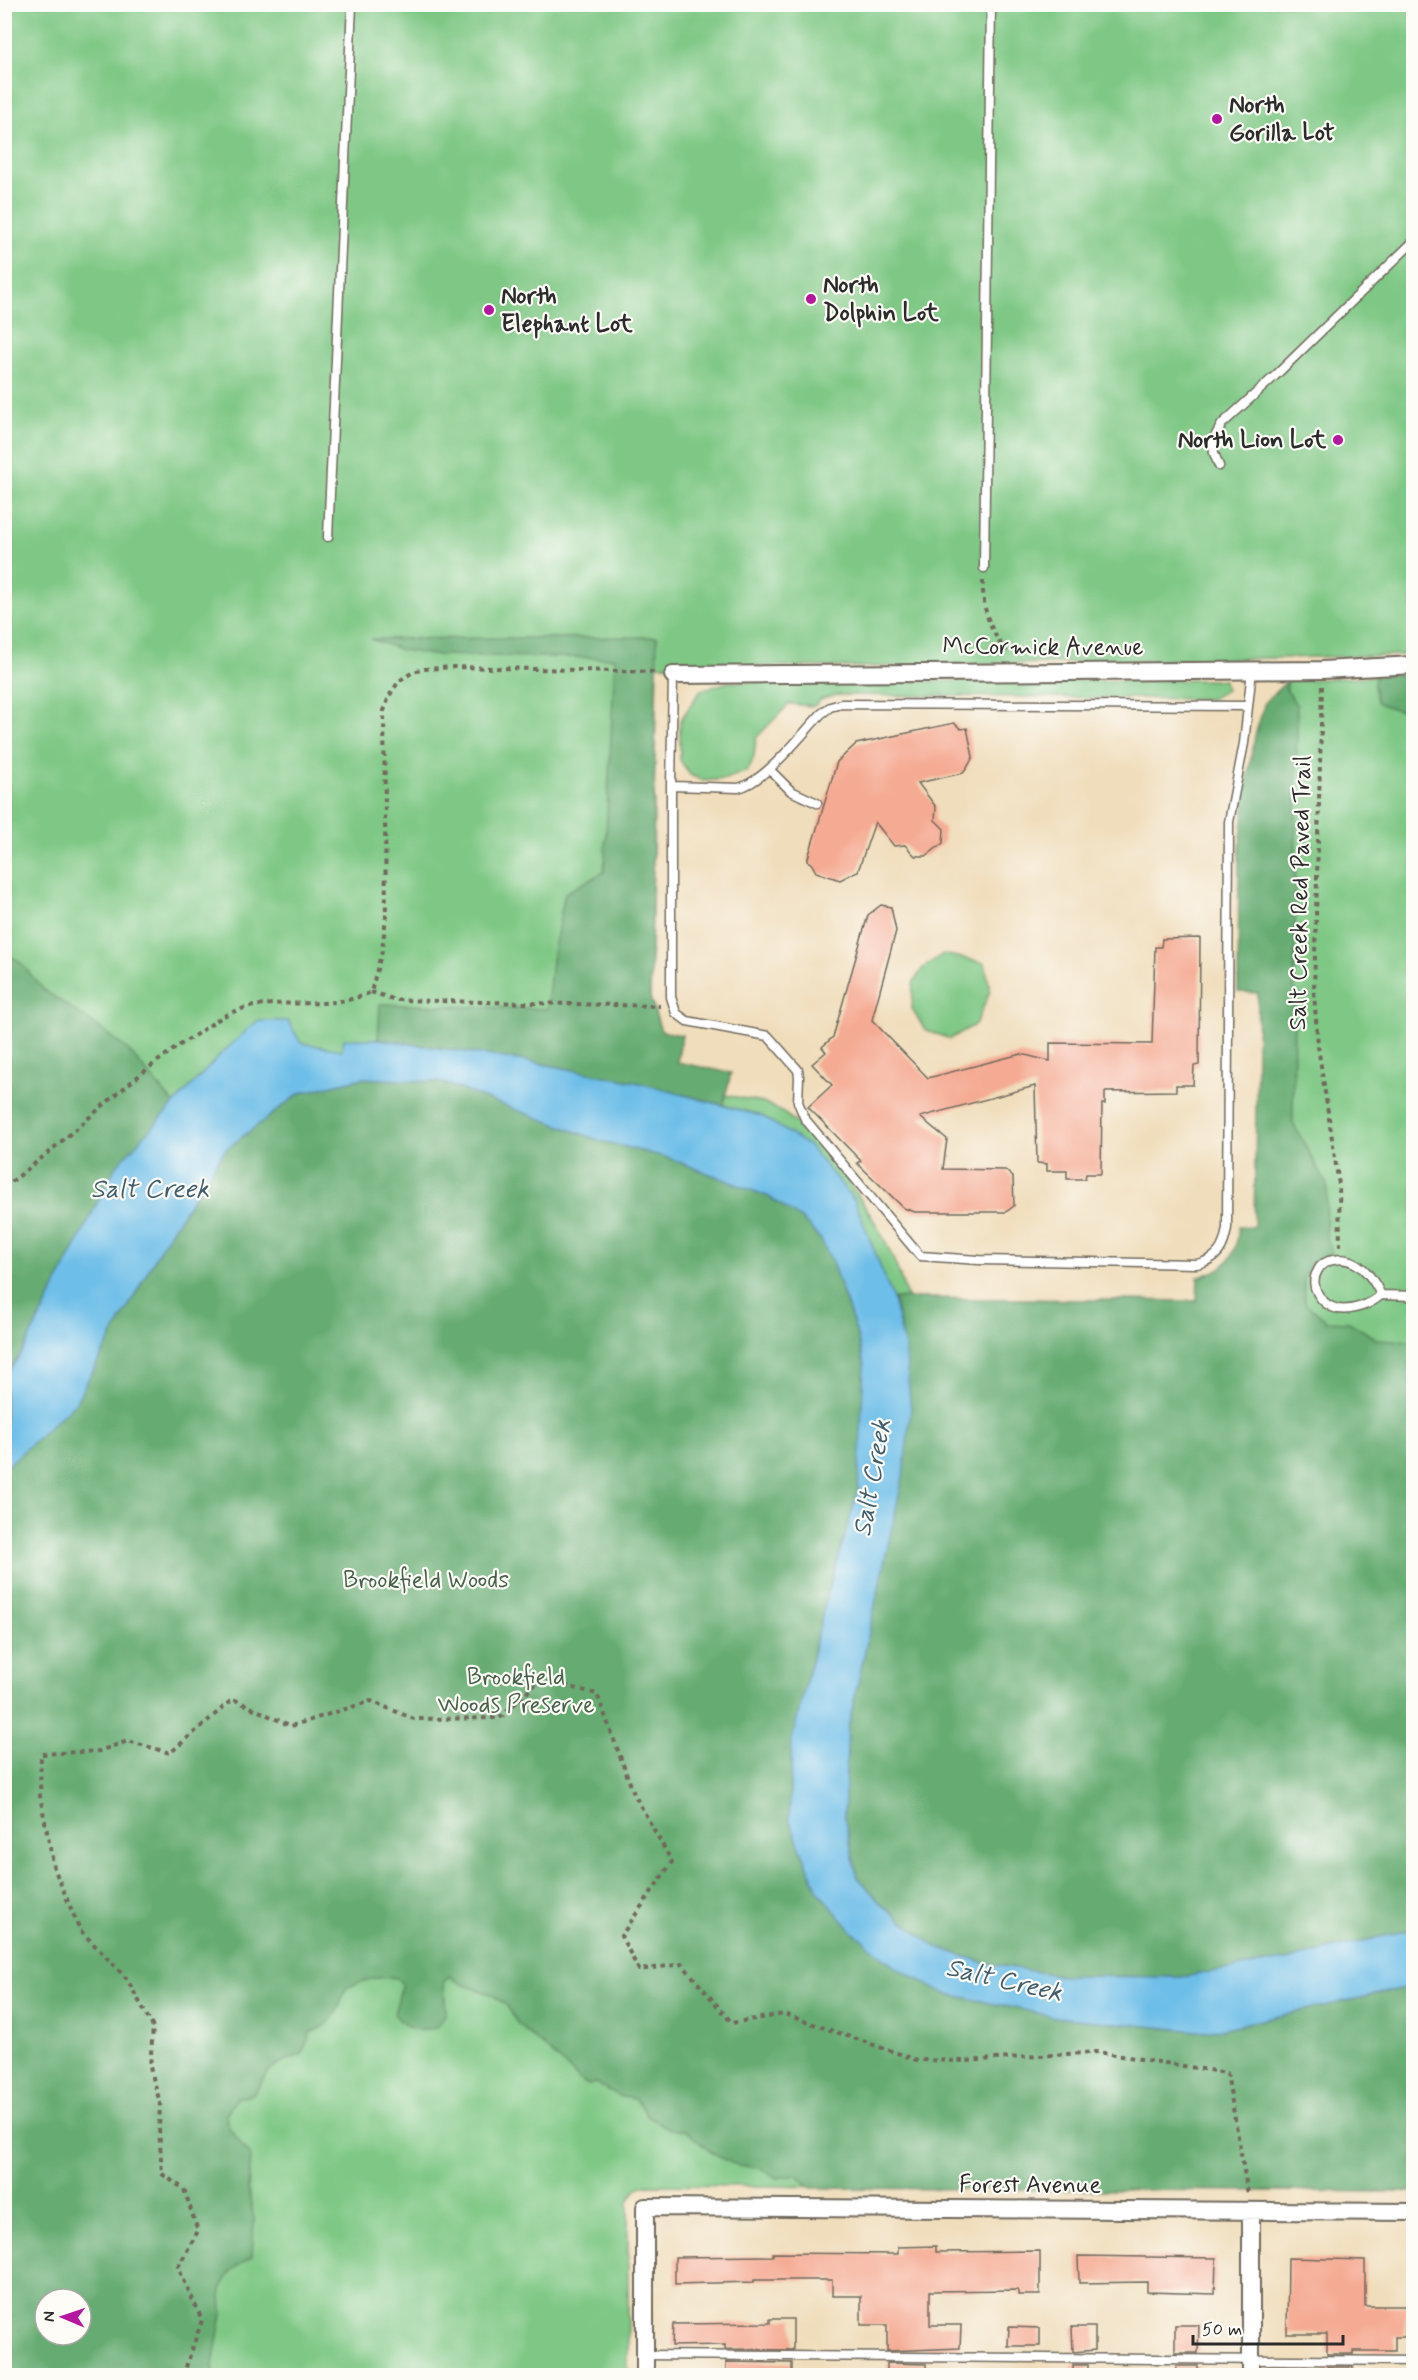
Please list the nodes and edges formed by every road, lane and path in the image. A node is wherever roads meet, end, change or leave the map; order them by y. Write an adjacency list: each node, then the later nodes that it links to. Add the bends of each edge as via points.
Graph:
1 (352, 4): 5 (lane)
2 (991, 4): 6 (lane)
3 (1413, 241): 4 (lane, via 1222,424 1213,440)
4 (1219, 466)
5 (328, 537)
6 (984, 568): 10 (path, via 983,599 988,621)
7 (1413, 665): 9 (street, McCormick Avenue)
8 (1252, 670): 9 (street, McCormick Avenue); 10 (street, McCormick Avenue); 12 (lane)
9 (1322, 670): 19 (path, Salt Creek Red Paved Trail, via 1314,993 1339,1185)
10 (1022, 671): 11 (street, McCormick Avenue)
11 (673, 675): 14 (lane); 16 (path, via 454,668 412,672 399,681 384,711 386,917)
12 (1248, 706): 13 (lane, via 841,704 821,714); 17 (lane, via 1229,832 1227,1228 1222,1248 1211,1259 1197,1264 920,1256 805,1119 798,1102 798,1070 768,1036 687,1021 680,1018)
13 (768, 769): 14 (lane, via 758,780 738,788); 15 (lane, via 791,791)
14 (671, 786): 17 (lane)
15 (817, 803)
16 (371, 992): 17 (path, via 396,1000); 18 (path, via 357,999 261,1005 227,1015 157,1060)
17 (673, 1005)
18 (4, 1187)
19 (1340, 1259): 20 (lane, via 1361,1267); 20 (lane, via 1323,1263 1318,1269 1314,1285 1321,1300 1346,1309 1374,1301)
20 (1380, 1295): 21 (lane)
21 (1413, 1296)
22 (1251, 2211): 23 (street, Forest Avenue); 24 (street, Forest Avenue, via 645,2206); 26 (street); 27 (path, via 1227,2073 1097,2052 966,2061 917,2060 784,2014 732,2023 682,1964 639,1970 621,1936 672,1862 634,1794 597,1694 541,1679 500,1718 414,1719 371,1701 291,1726 233,1699 170,1753 128,1741 99,1751 41,1754 40,1796 54,1868 80,1930 127,1979 153,2027 150,2067 160,2103 162,2174 184,2189 198,2231 178,2267 202,2320)
23 (1413, 2212)
24 (645, 2355): 26 (lane); 28 (street)
25 (1413, 2361): 26 (lane)
26 (1251, 2368)
27 (183, 2376)
28 (645, 2376)

